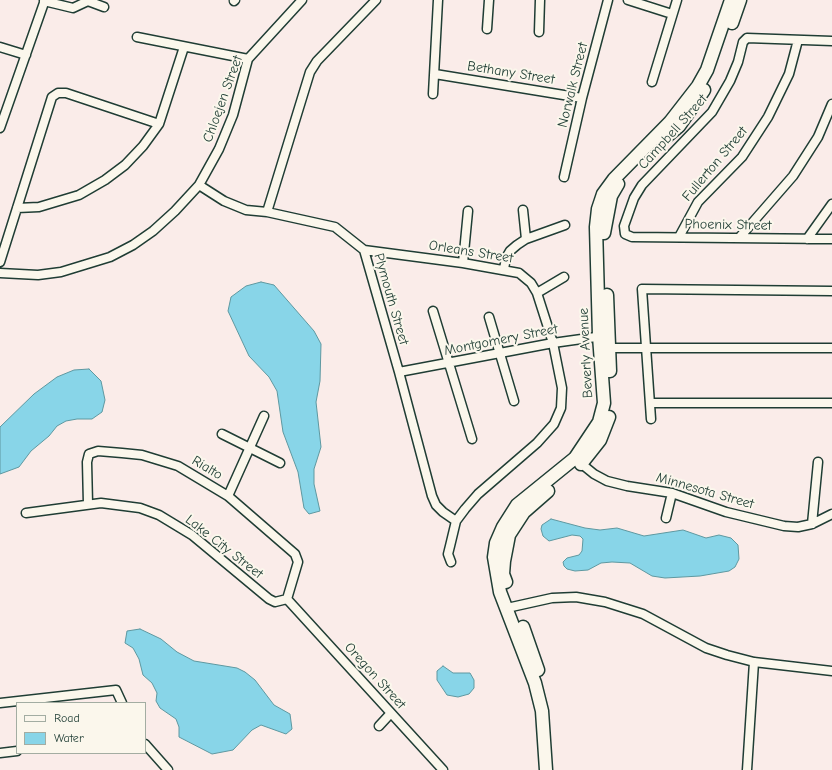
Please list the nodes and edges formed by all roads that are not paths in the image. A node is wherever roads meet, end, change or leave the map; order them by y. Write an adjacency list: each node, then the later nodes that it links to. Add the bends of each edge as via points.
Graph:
1 (302, 0): 22 (street, Chloejen Street)
2 (376, 0): 36 (street, via 310,72)
3 (438, 0): 23 (street)
4 (489, 0): 14 (street)
5 (540, 0): 15 (street)
6 (608, 0): 26 (street, Norwalk Street)
7 (628, 0): 13 (street)
8 (677, 0): 13 (street)
9 (731, 0): 54 (street, Beverly Avenue, via 707,70 698,86 670,122 614,179 603,194 596,227)
10 (740, 0): 54 (street, Beverly Avenue, via 714,74 696,104 679,126 619,183 611,196 604,227)
11 (45, 1): 12 (street, via 73,8 88,1); 21 (street)
12 (104, 7)
13 (672, 14): 24 (street)
14 (487, 29)
15 (539, 32)
16 (137, 37): 20 (street)
17 (798, 40): 18 (street, Campbell Street); 38 (street, Campbell Street, via 747,38 743,42 736,68 712,112 638,192 626,219); 39 (street, Fullerton Street, via 789,74 768,117 742,157 698,202)
18 (832, 41)
19 (0, 47): 21 (street)
20 (184, 47): 22 (street); 28 (street)
21 (26, 55): 29 (street)
22 (248, 59): 31 (street, Chloejen Street, via 233,115 219,149)
23 (435, 74): 25 (street); 26 (street, Bethany Street)
24 (652, 82)
25 (433, 94)
26 (582, 98): 30 (street, Norwalk Street)
27 (832, 104): 40 (street, via 818,137 793,176)
28 (159, 124): 33 (street, via 125,165 105,180 79,195 39,207); 33 (street, via 66,93 58,93 52,97)
29 (0, 128)
30 (564, 177)
31 (199, 185): 36 (street, Plymouth Street, via 246,210); 48 (street, Chloejen Street, via 153,230 133,245 110,257 61,272 38,275)
32 (832, 204): 42 (street)
33 (17, 208): 45 (street)
34 (523, 210): 41 (street)
35 (468, 211): 46 (street)
36 (267, 212): 44 (street, Plymouth Street, via 335,228)
37 (565, 225): 41 (street)
38 (625, 234): 39 (street, Phoenix Street, via 632,237)
39 (679, 237): 40 (street, Phoenix Street)
40 (739, 238): 42 (street, Phoenix Street)
41 (526, 239): 47 (street, via 510,251)
42 (807, 239): 43 (street, Phoenix Street)
43 (832, 239)
44 (364, 250): 46 (street, Orleans Street); 60 (street, Plymouth Street)
45 (0, 262)
46 (463, 263): 47 (street, Orleans Street)
47 (504, 270): 51 (street, Orleans Street, via 524,276)
48 (0, 273)
49 (564, 277): 51 (street)
50 (832, 290): 56 (street, via 642,288)
51 (537, 293): 55 (street, Orleans Street)
52 (433, 311): 59 (street)
53 (489, 317): 58 (street)
54 (604, 342): 55 (street, Montgomery Street); 56 (street, Montgomery Street); 69 (street, Beverly Avenue, via 611,403 608,423 600,440)
55 (553, 343): 58 (street, Montgomery Street); 78 (street, Orleans Street, via 562,388 561,408 554,424 537,443 478,494)
56 (646, 347): 57 (street, Montgomery Street); 62 (street)
57 (832, 348)
58 (500, 353): 59 (street, Montgomery Street); 61 (street)
59 (449, 363): 60 (street, Montgomery Street); 67 (street)
60 (399, 372): 78 (street, Plymouth Street, via 432,496 443,512)
61 (514, 401)
62 (650, 403): 63 (street); 65 (street)
63 (832, 403)
64 (264, 416): 68 (street)
65 (651, 419)
66 (222, 434): 68 (street)
67 (472, 439)
68 (251, 448): 71 (street); 73 (street)
69 (578, 461): 72 (street, Minnesota Street, via 594,474 607,480); 82 (street, Beverly Avenue, via 524,512 509,535 504,574)
70 (818, 462): 79 (street)
71 (280, 463)
72 (672, 493): 77 (street); 79 (street, Minnesota Street, via 726,512 776,524 798,527)
73 (228, 496): 74 (street, Rialto, via 178,466 142,455 98,451 89,454 87,462); 81 (street, Rialto, via 295,554 298,562)
74 (88, 504): 75 (street, Lake City Street); 81 (street, Lake City Street, via 128,506 159,515 192,535 269,599 275,602)
75 (26, 513)
76 (832, 514): 79 (street, Minnesota Street)
77 (666, 518)
78 (456, 521): 80 (street, via 448,554)
79 (812, 524)
80 (451, 562)
81 (288, 599): 87 (street, Oregon Street)
82 (510, 607): 83 (street, via 552,598 576,597 605,602 642,614 706,648); 94 (street, Beverly Avenue, via 542,710); 95 (street, Beverly Avenue, via 530,646 546,700 551,727)
83 (754, 662): 84 (street); 96 (street)
84 (832, 671)
85 (122, 702): 86 (street, via 116,690)
86 (0, 703)
87 (391, 713): 88 (street); 93 (street, Oregon Street)
88 (379, 726)
89 (146, 745): 92 (street)
90 (16, 751): 91 (street)
91 (0, 753)
92 (168, 770)
93 (444, 770)
94 (546, 770)
95 (553, 770)
96 (747, 770)

